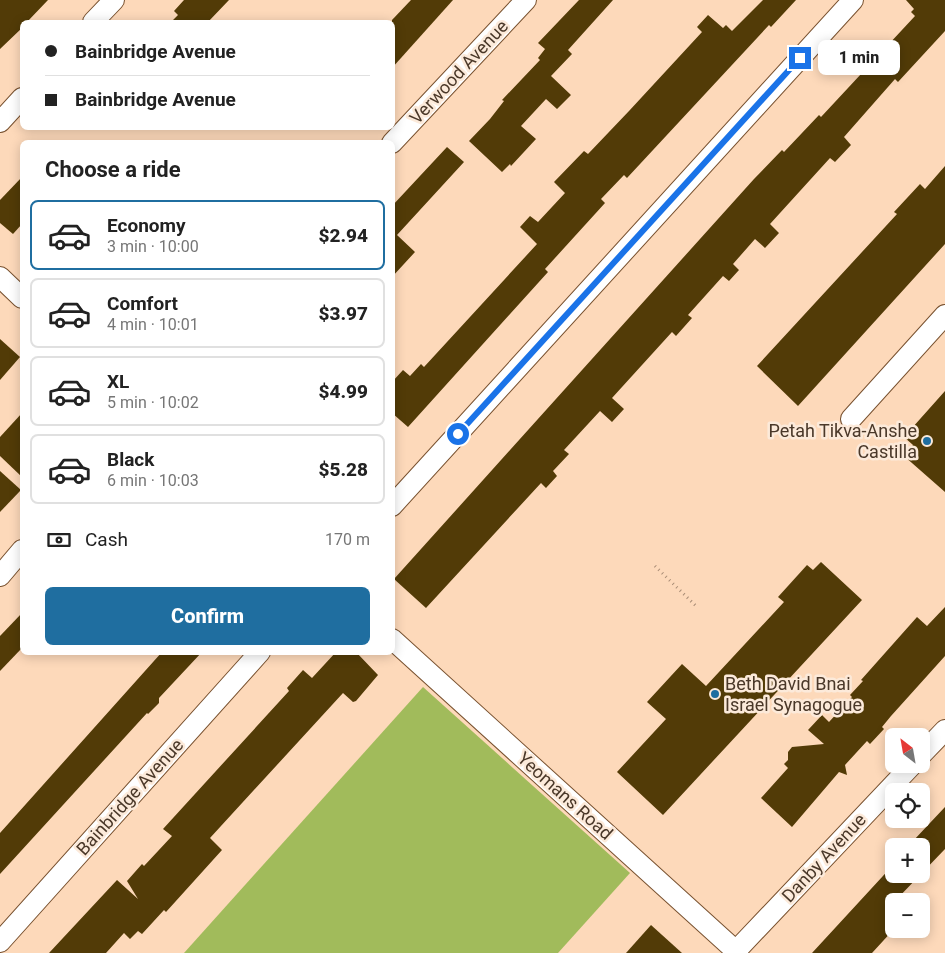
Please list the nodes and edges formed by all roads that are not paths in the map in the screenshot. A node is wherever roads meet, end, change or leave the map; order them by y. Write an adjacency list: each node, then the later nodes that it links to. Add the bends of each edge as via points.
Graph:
1 (114, 0): 4 (street)
2 (526, 0): 7 (street, Verwood Avenue)
3 (853, 0): 12 (street)
4 (95, 20)
5 (20, 100): 6 (street)
6 (0, 122)
7 (395, 140)
8 (0, 277): 9 (street)
9 (20, 296)
10 (945, 314): 11 (street)
11 (850, 419)
12 (395, 503)
13 (20, 552): 14 (street)
14 (0, 576)
15 (395, 642): 21 (street, Yeomans Road)
16 (257, 655): 20 (street, Bainbridge Avenue)
17 (945, 730): 18 (street)
18 (930, 746)
19 (905, 773): 21 (street, Danby Avenue)
20 (0, 942)
21 (736, 952)

